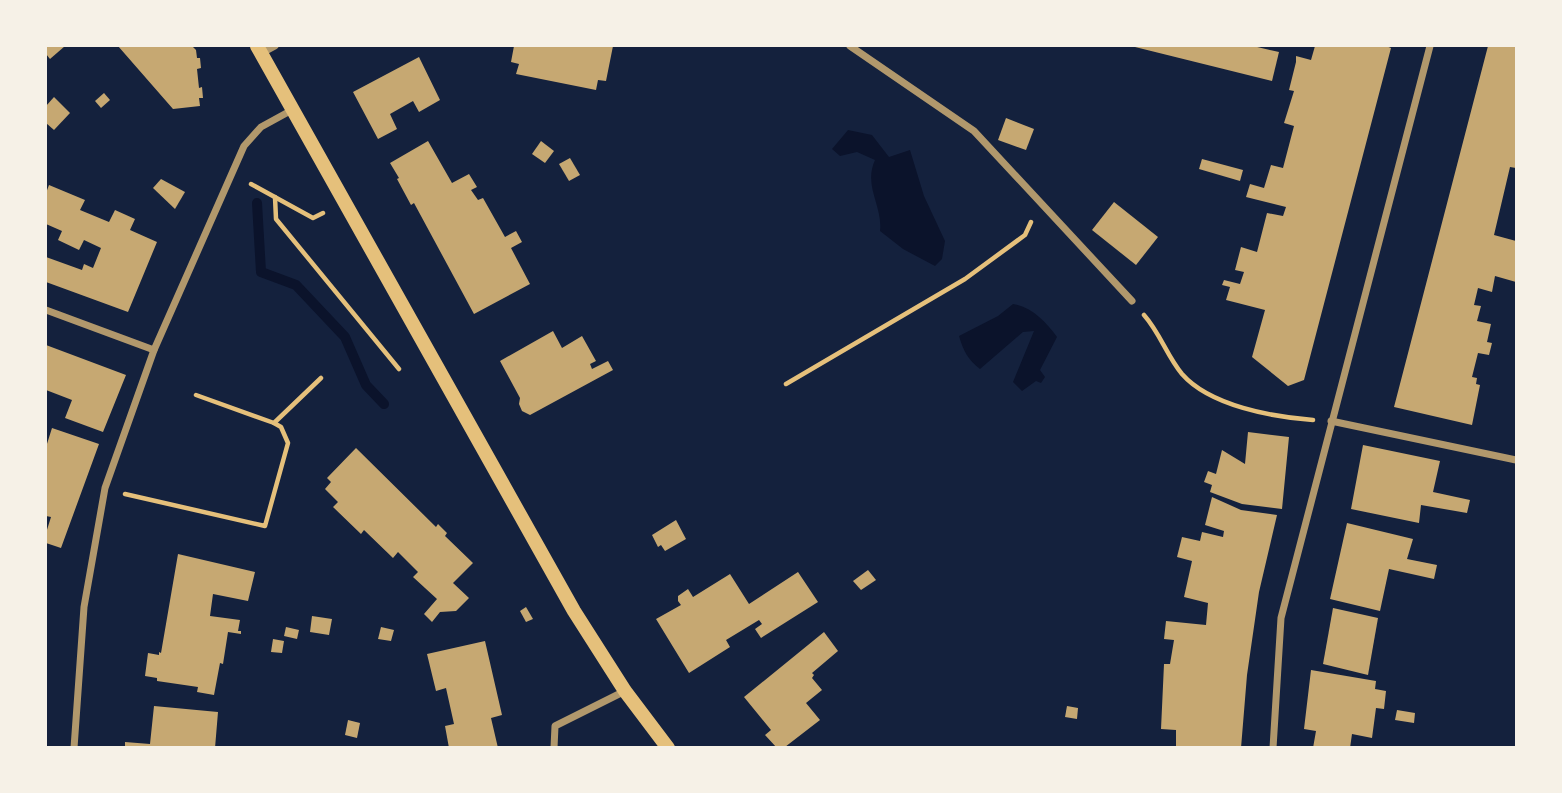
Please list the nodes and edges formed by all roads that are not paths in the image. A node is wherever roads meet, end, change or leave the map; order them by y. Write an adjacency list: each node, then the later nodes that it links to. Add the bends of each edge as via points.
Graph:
1 (850, 46): 5 (street, via 974,131)
2 (1430, 46): 8 (street)
3 (264, 48): 4 (main road)
4 (293, 109): 7 (street, via 261,127 244,146); 10 (main road, via 574,611)
5 (1132, 301)
6 (46, 310): 7 (street)
7 (154, 350): 11 (street, via 105,488 84,607)
8 (1331, 421): 9 (street); 14 (street, via 1281,618)
9 (1517, 460)
10 (625, 691): 12 (street, via 555,726); 13 (main road)
11 (74, 747)
12 (554, 747)
13 (668, 747)
14 (1273, 747)

